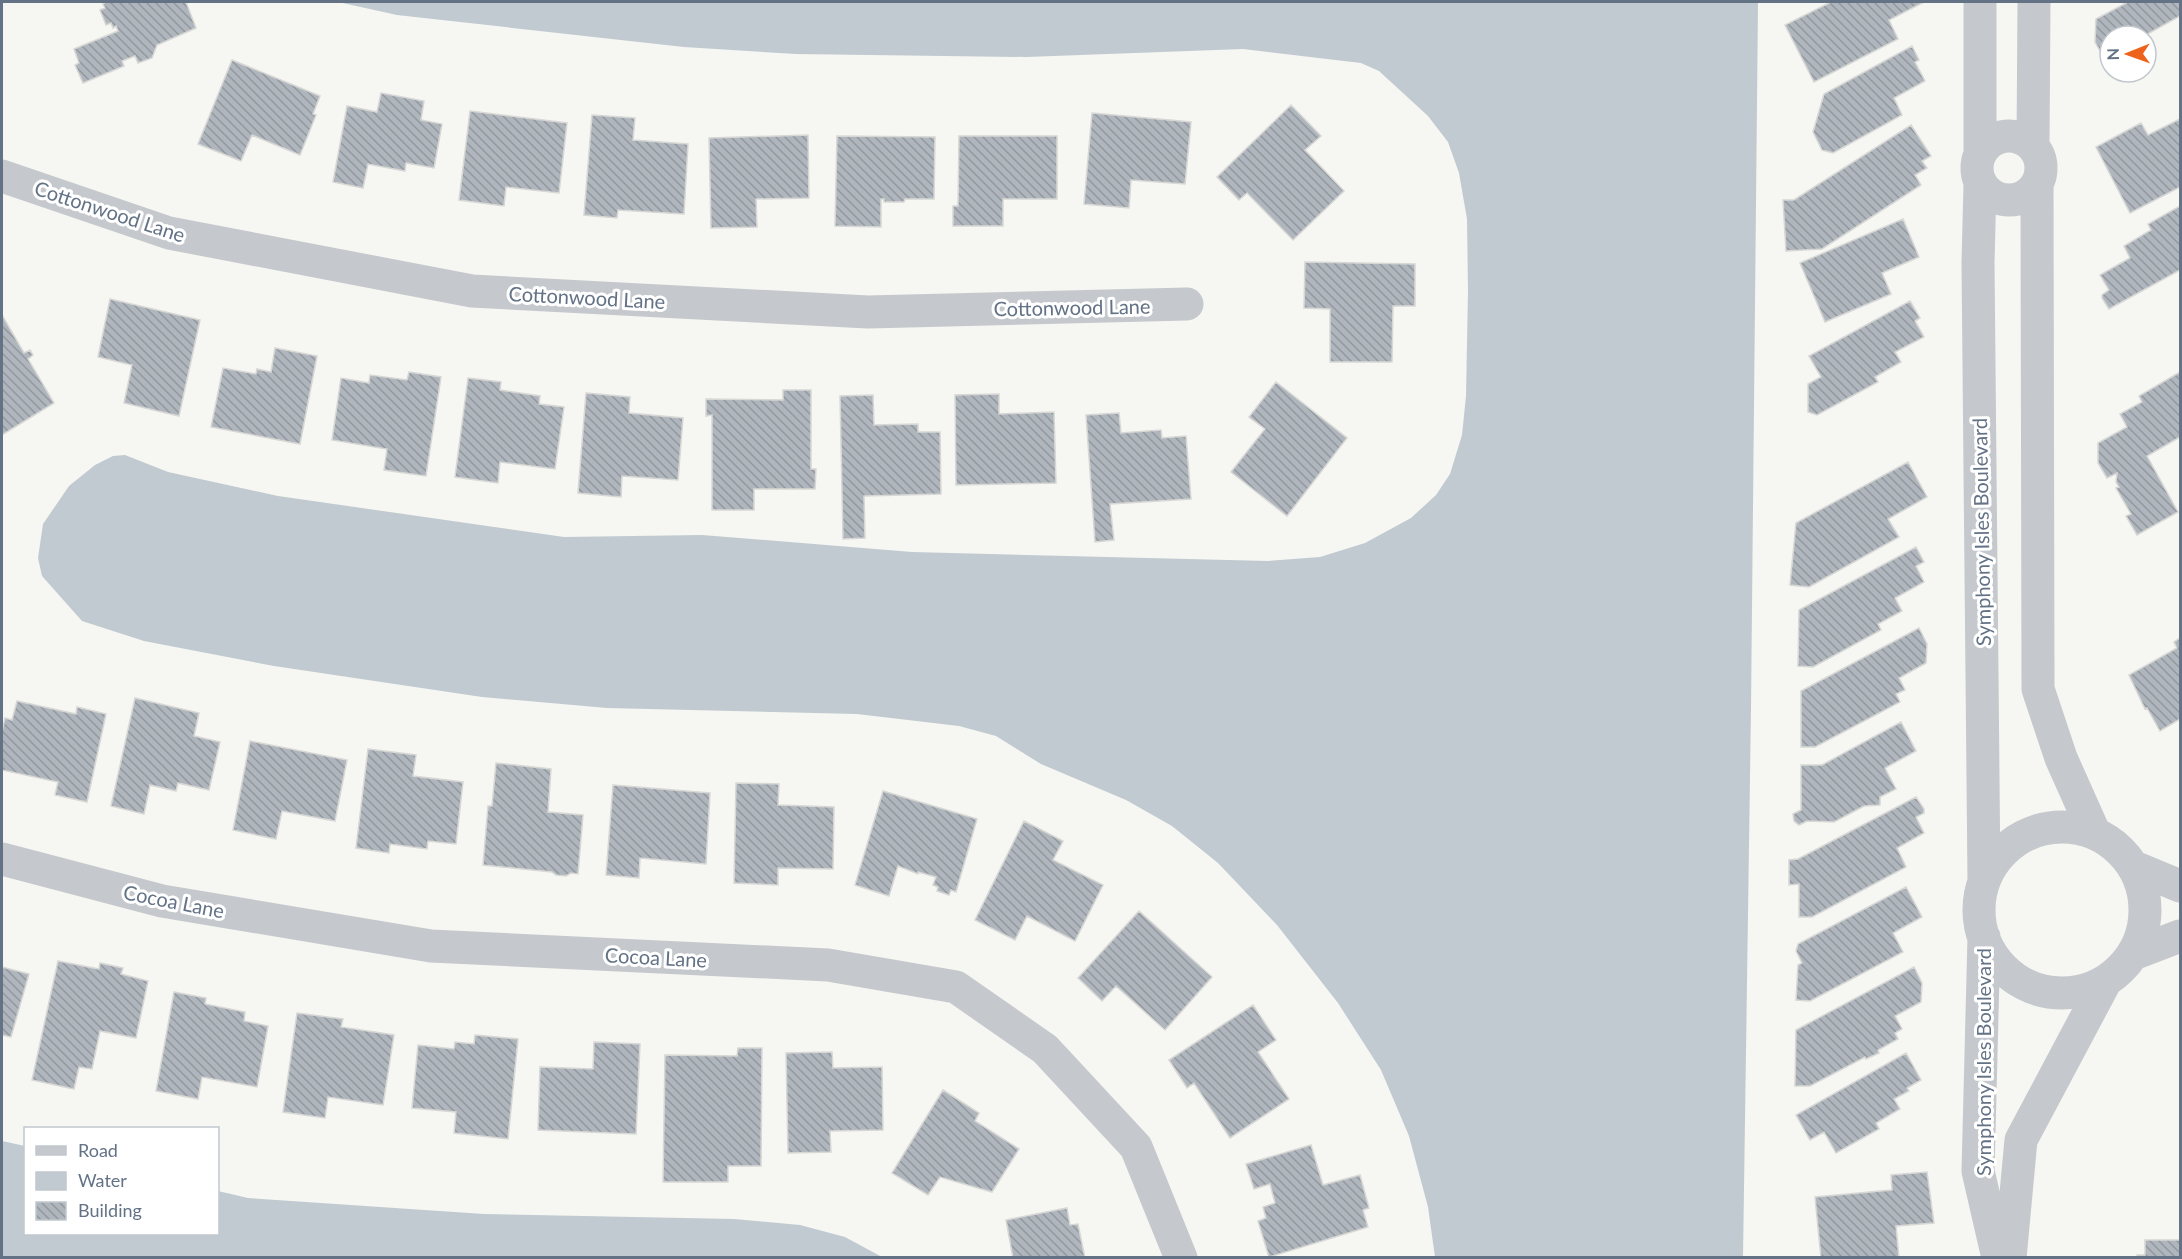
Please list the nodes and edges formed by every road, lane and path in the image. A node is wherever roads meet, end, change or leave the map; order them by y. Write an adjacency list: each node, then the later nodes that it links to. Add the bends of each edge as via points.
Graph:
1 (1980, 2): 4 (street, Symphony Isles Boulevard)
2 (2034, 2): 3 (street)
3 (2033, 146): 4 (street, via 2014,136 1994,139 1985,145); 6 (street, via 2041,164)
4 (1980, 168): 6 (street, via 1986,192 1995,197 2023,197); 11 (street, Symphony Isles Boulevard)
5 (2, 176): 7 (street, Cottonwood Lane, via 169,233 472,291 868,312)
6 (2037, 184): 8 (street, via 2038,689 2061,758)
7 (1186, 304)
8 (2094, 832): 10 (street, Symphony Isles Boulevard, via 2116,846); 11 (street, Symphony Isles Boulevard, via 2068,826 2041,829 2017,840 1997,858)
9 (2, 859): 17 (street, Cocoa Lane, via 162,901 431,945 828,965 956,987 1045,1049 1136,1147)
10 (2134, 867): 12 (street, Symphony Isles Boulevard); 15 (street, Symphony Isles Boulevard, via 2143,887 2145,910 2142,933)
11 (1984, 881): 13 (street, Symphony Isles Boulevard, via 1980,899)
12 (2181, 886)
13 (1984, 936): 16 (street, Symphony Isles Boulevard, via 1996,960 2016,978 2040,990 2067,993); 18 (street, Symphony Isles Boulevard, via 1978,1171)
14 (2181, 936): 15 (street, Symphony Isles Boulevard)
15 (2133, 954): 16 (street, Symphony Isles Boulevard)
16 (2104, 984): 19 (street, Symphony Isles Boulevard, via 2021,1140)
17 (1181, 1257)
18 (1998, 1257)
19 (2010, 1257)

